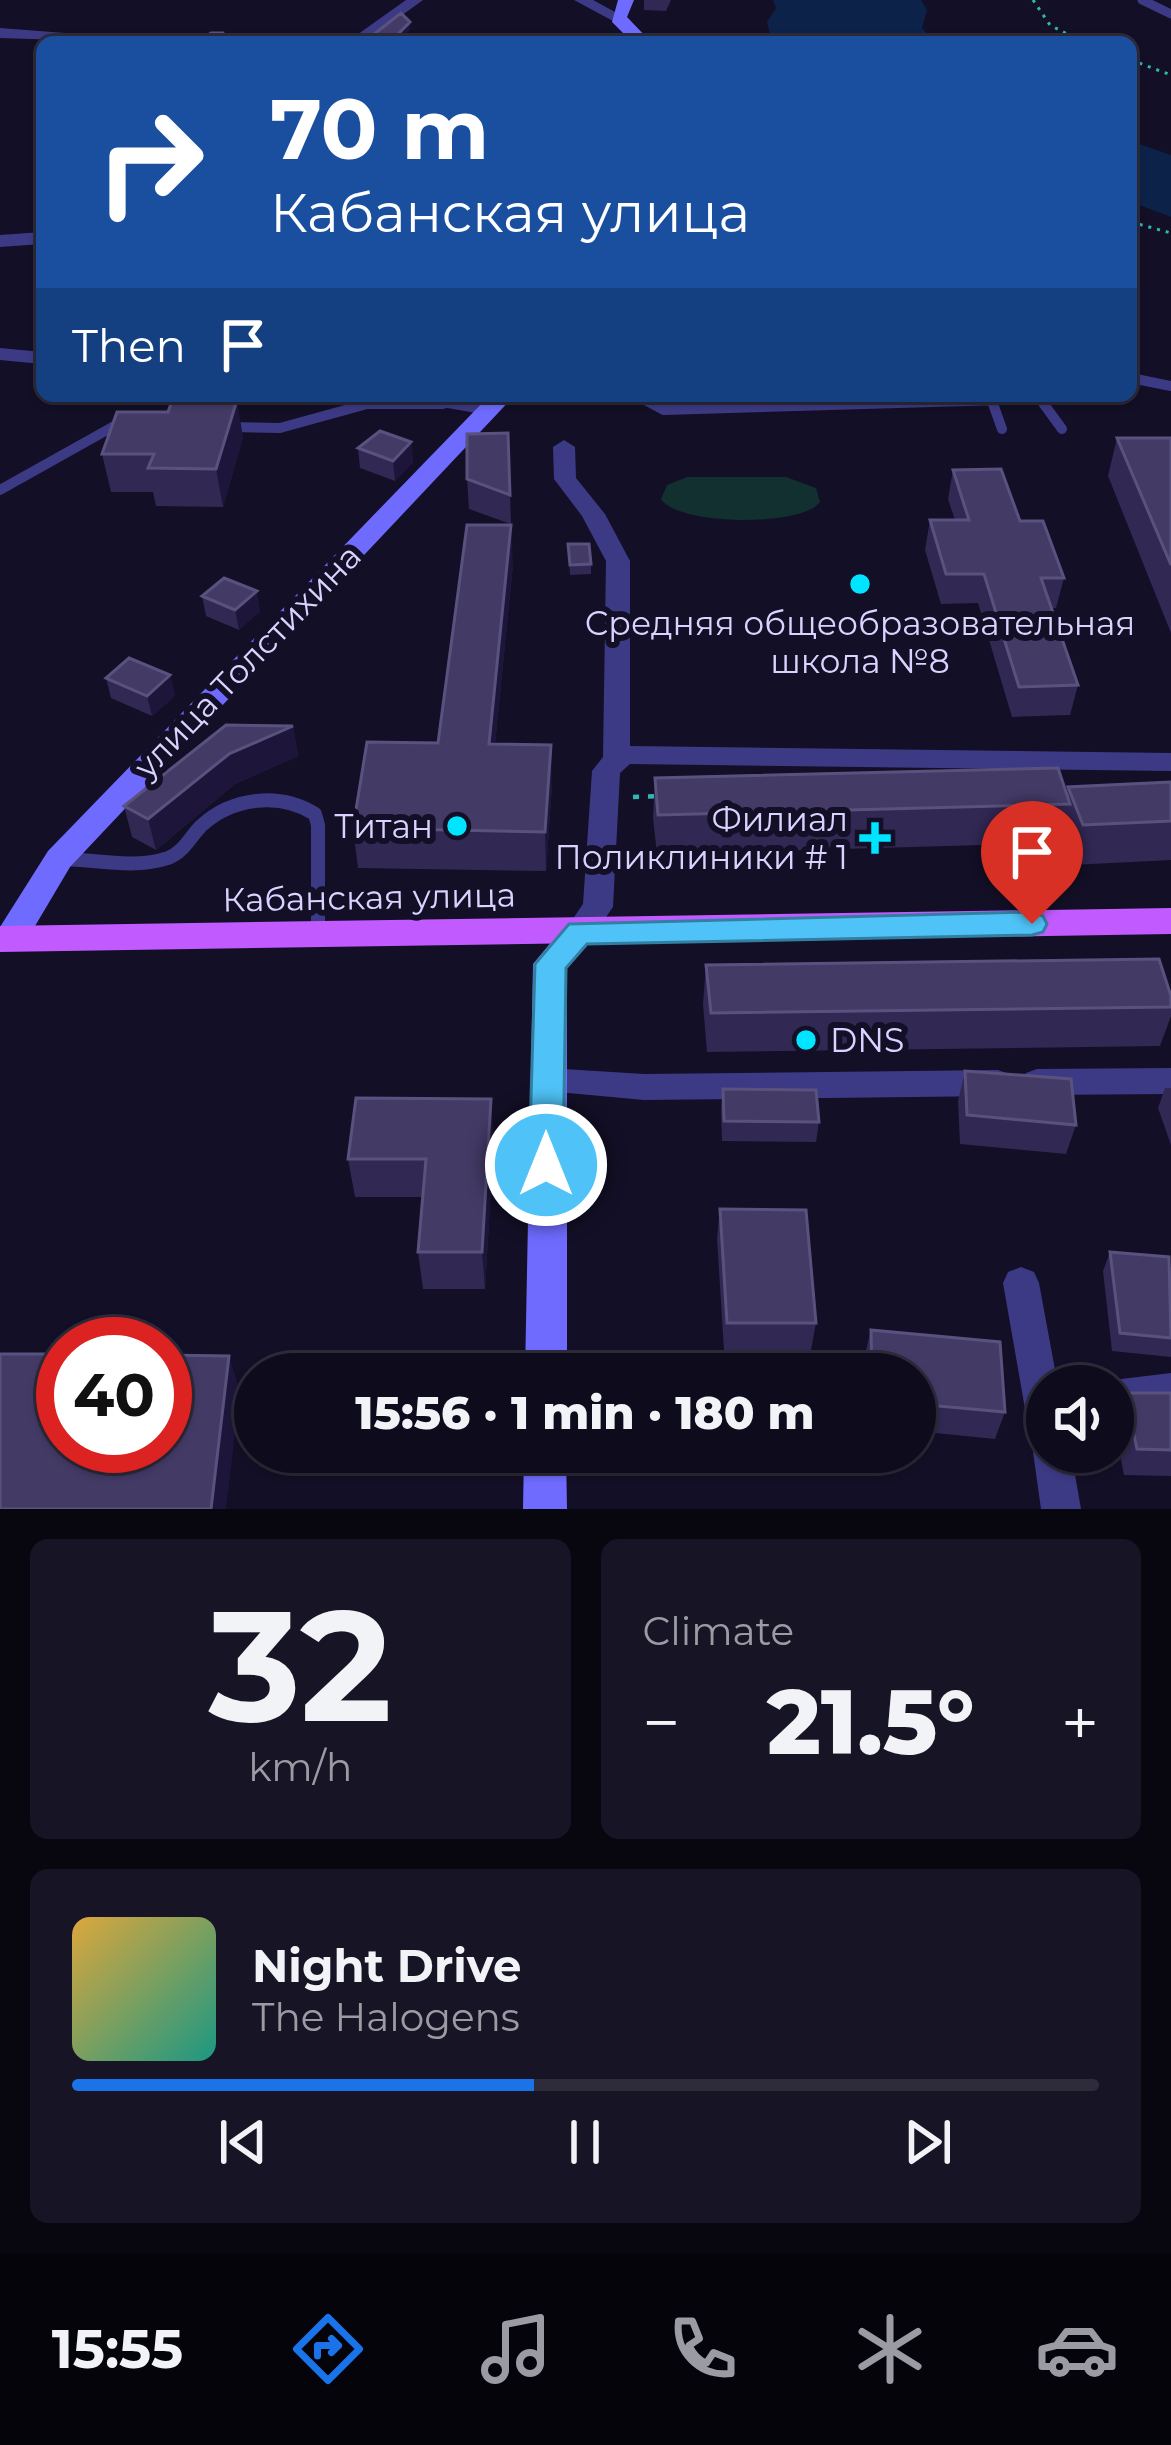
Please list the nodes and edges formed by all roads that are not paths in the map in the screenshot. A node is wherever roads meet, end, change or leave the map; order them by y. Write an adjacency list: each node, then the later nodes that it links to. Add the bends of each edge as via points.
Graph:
1 (416, 0): 8 (street)
2 (581, 0): 4 (street)
3 (1142, 0): 5 (lane)
4 (622, 9): 9 (street)
5 (1171, 14)
6 (0, 33): 7 (street)
7 (39, 36)
8 (365, 36)
9 (639, 36)
10 (36, 238): 11 (street)
11 (0, 241)
12 (0, 354): 13 (street)
13 (36, 357)
14 (1137, 379): 15 (lane)
15 (1171, 386)
16 (447, 402): 22 (street)
17 (649, 402): 18 (lane, via 664,410)
18 (926, 402)
19 (993, 402): 25 (lane)
20 (1041, 402): 26 (lane)
21 (495, 403): 22 (street); 31 (street, улица Толстихина)
22 (458, 404): 24 (lane, via 367,404 280,428)
23 (140, 426): 28 (lane, via 116,425)
24 (210, 427)
25 (1002, 429)
26 (1062, 429)
27 (564, 447): 29 (street, via 565,479 618,561)
28 (0, 490)
29 (616, 759): 30 (street); 33 (street, via 606,771 598,907)
30 (1171, 762)
31 (58, 859): 34 (lane, via 164,860 235,807 269,798 298,802 318,825); 35 (street, улица Толстихина)
32 (1171, 921): 33 (main road, Кабанская улица)
33 (579, 932): 34 (main road, Кабанская улица); 36 (street, via 550,964)
34 (318, 937): 35 (main road, Кабанская улица)
35 (5, 939)
36 (547, 1081): 37 (street); 39 (street)
37 (1171, 1081)
38 (1022, 1283): 40 (street)
39 (546, 1353)
40 (1037, 1365)
41 (1171, 1391): 42 (street)
42 (1134, 1395)
43 (545, 1473): 45 (street)
44 (1055, 1473): 46 (street)
45 (545, 1509)
46 (1061, 1509)

